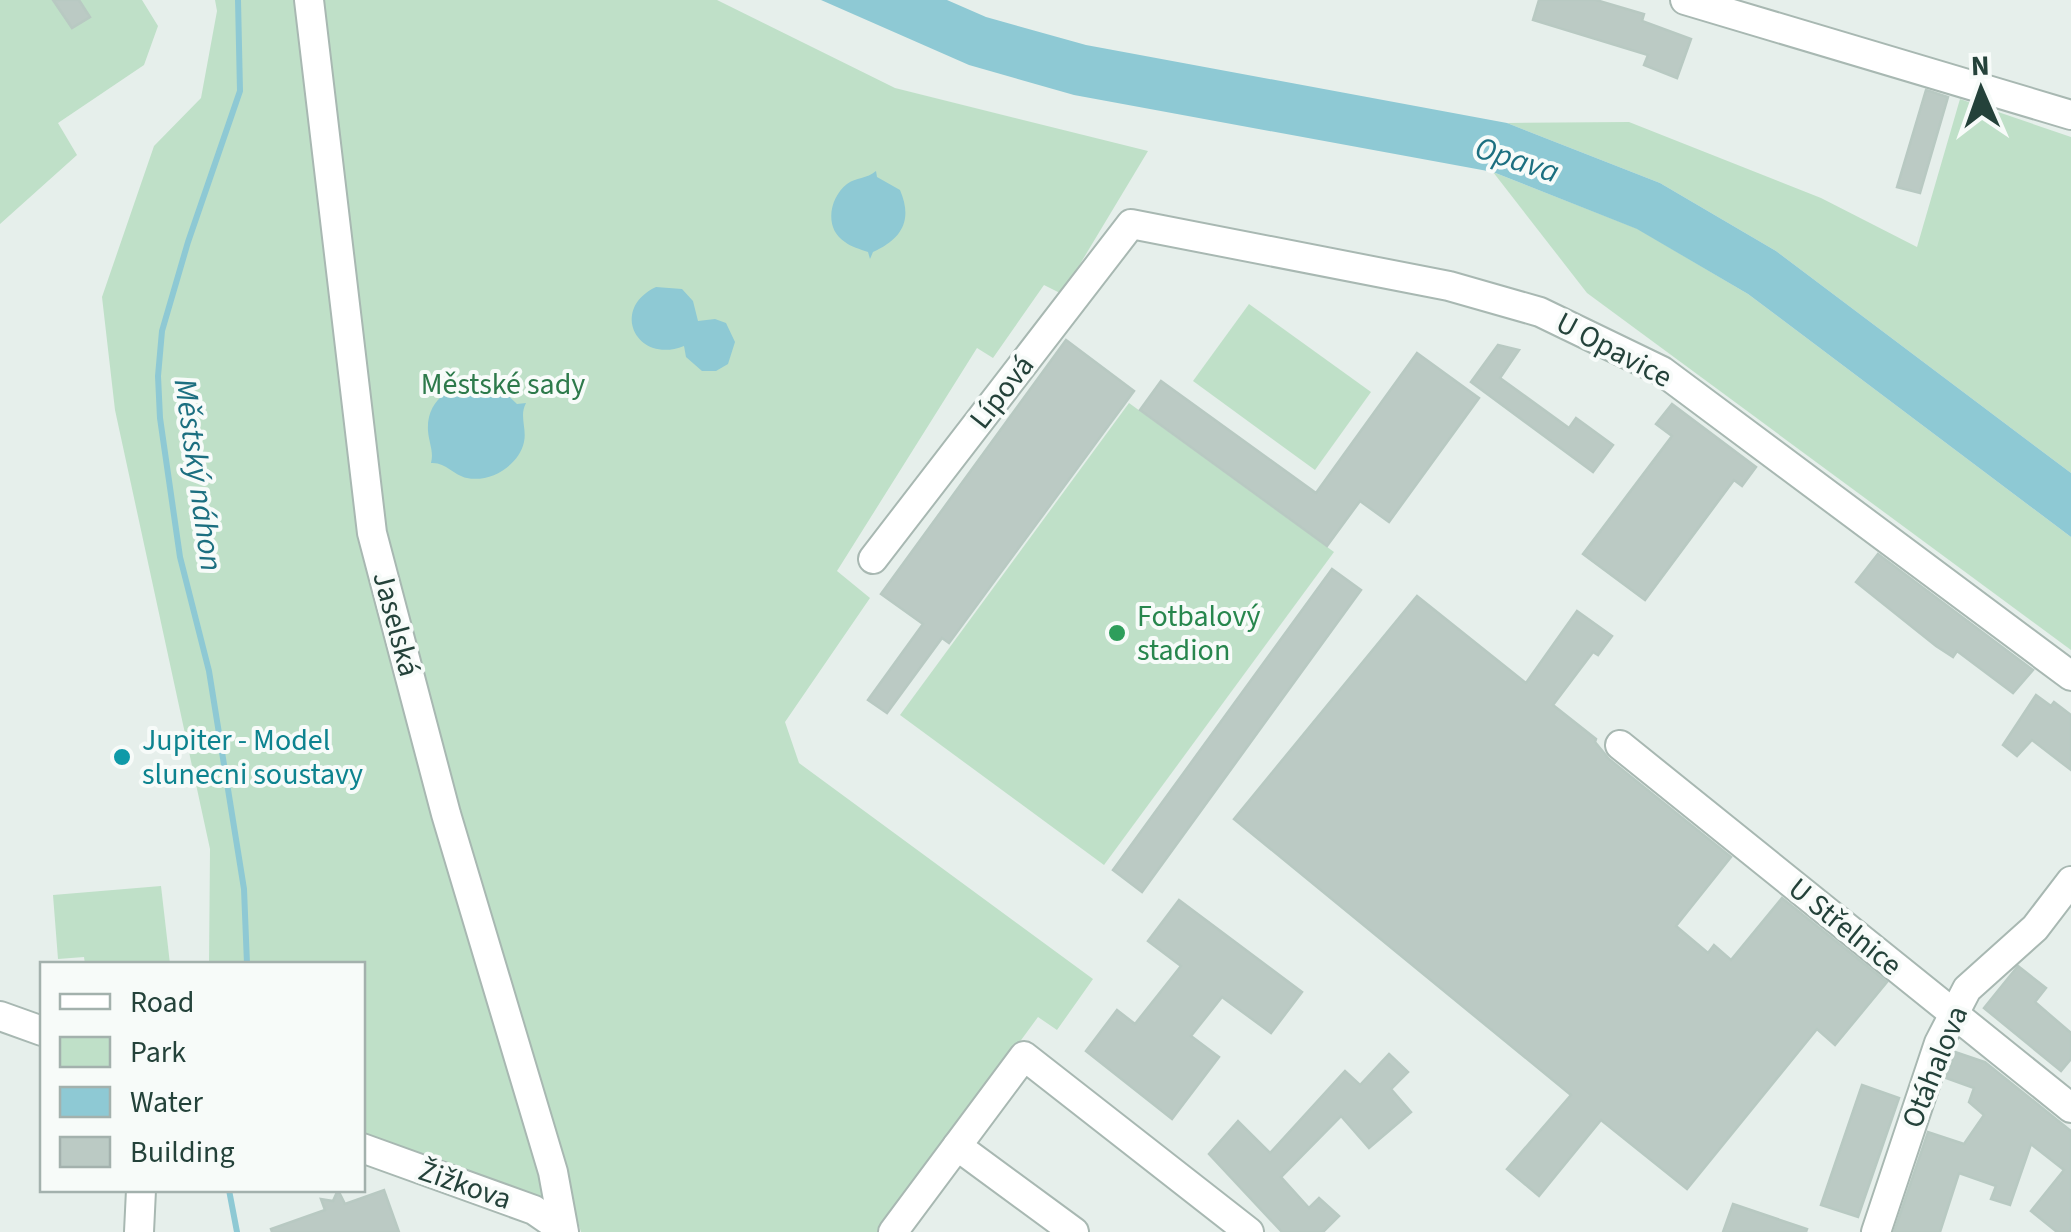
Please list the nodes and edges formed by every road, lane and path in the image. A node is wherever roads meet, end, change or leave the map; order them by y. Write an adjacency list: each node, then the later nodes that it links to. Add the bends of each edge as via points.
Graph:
1 (310, 0): 16 (street, Jaselská, via 372,533 446,814 553,1172)
2 (1685, 0): 3 (street)
3 (2071, 115)
4 (1131, 224): 5 (street, Lípová); 6 (street, U Opavice, via 1448,286 1540,312 1662,371)
5 (873, 559)
6 (2071, 676)
7 (1620, 744): 9 (street, U Střelnice)
8 (2071, 881): 9 (street, Otáhalova, via 2022,941 1976,979)
9 (1952, 1014): 12 (street, U Střelnice); 21 (street, Otáhalova)
10 (0, 1016): 11 (street)
11 (40, 1030)
12 (2071, 1108)
13 (957, 1146): 18 (street); 19 (street); 20 (street, via 1024,1056)
14 (365, 1149): 16 (street, Žižkova, via 534,1210)
15 (140, 1192): 17 (street)
16 (563, 1231)
17 (139, 1232)
18 (893, 1232)
19 (1074, 1232)
20 (1249, 1232)
21 (1876, 1232)

